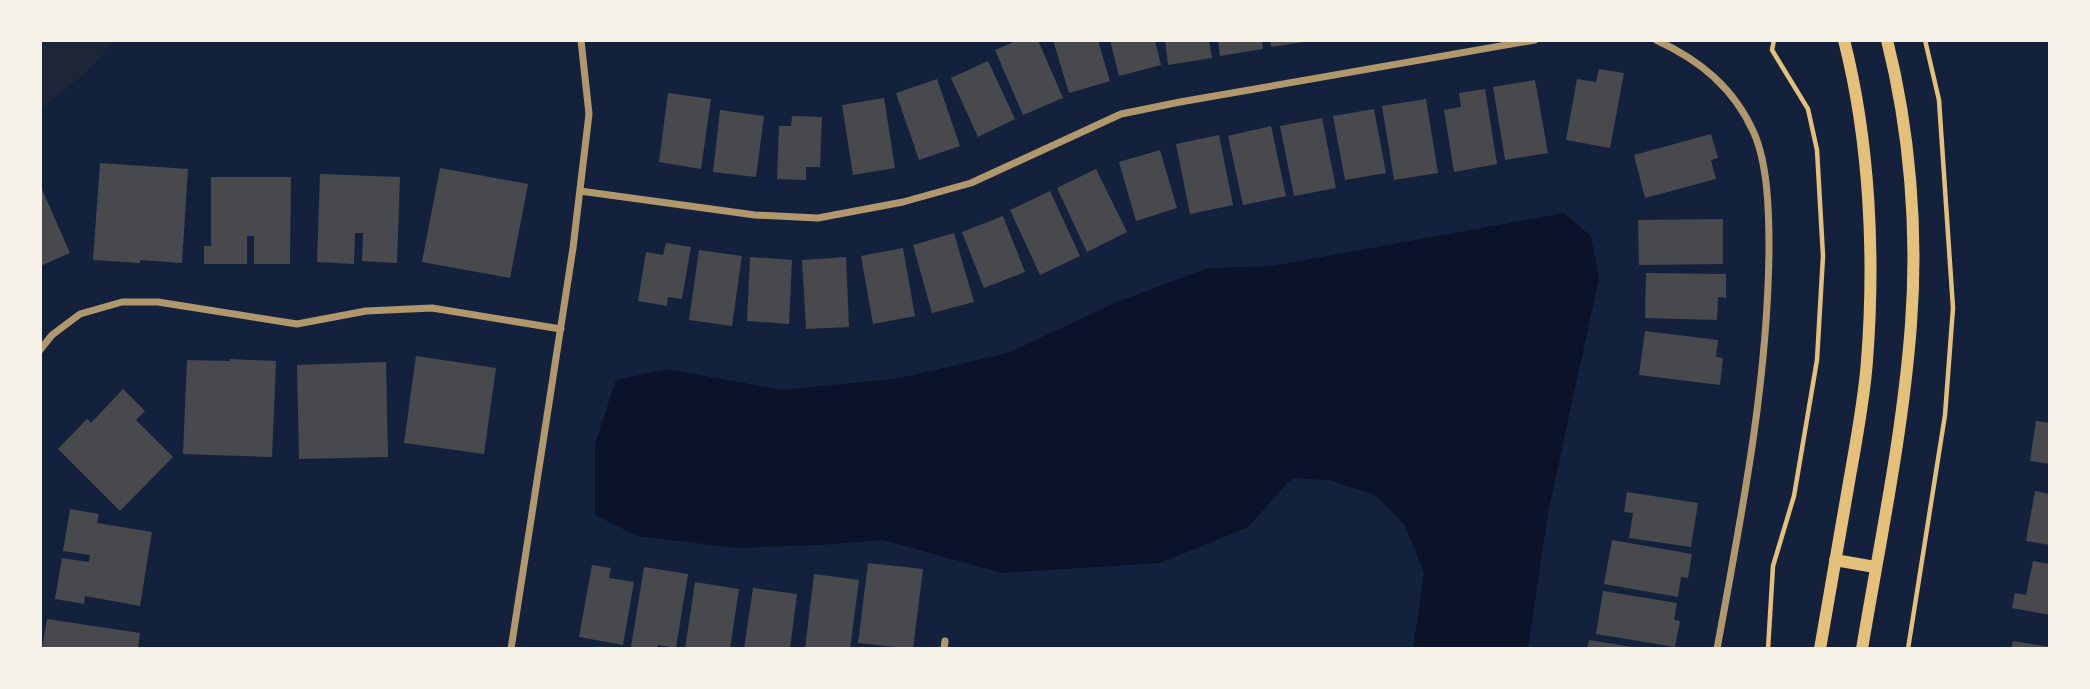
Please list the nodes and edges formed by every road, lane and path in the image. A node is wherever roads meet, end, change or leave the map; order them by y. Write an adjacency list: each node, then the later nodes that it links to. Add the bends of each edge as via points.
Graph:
1 (581, 40): 8 (street, via 590,114)
2 (1535, 40): 8 (street, via 1121,114 971,183 818,218 755,215)
3 (1656, 40): 14 (street, via 1702,66 1732,95 1755,135 1768,207 1766,331 1744,500)
4 (1773, 40): 15 (path, via 1773,50 1808,109 1817,150 1823,256 1817,360 1794,496 1773,566)
5 (1844, 40): 11 (main road, via 1867,186 1870,276 1867,363)
6 (1887, 40): 12 (main road, via 1903,127 1913,285 1903,402)
7 (1925, 40): 18 (path, via 1939,100 1953,308 1945,415)
8 (580, 191): 9 (street)
9 (561, 329): 10 (street, via 432,308 366,311 297,324 159,302 122,302 80,314); 13 (street)
10 (40, 349)
11 (1835, 560): 12 (main road); 16 (main road)
12 (1875, 567): 17 (main road)
13 (511, 649)
14 (1717, 649)
15 (1768, 649)
16 (1820, 649)
17 (1862, 649)
18 (1908, 649)

